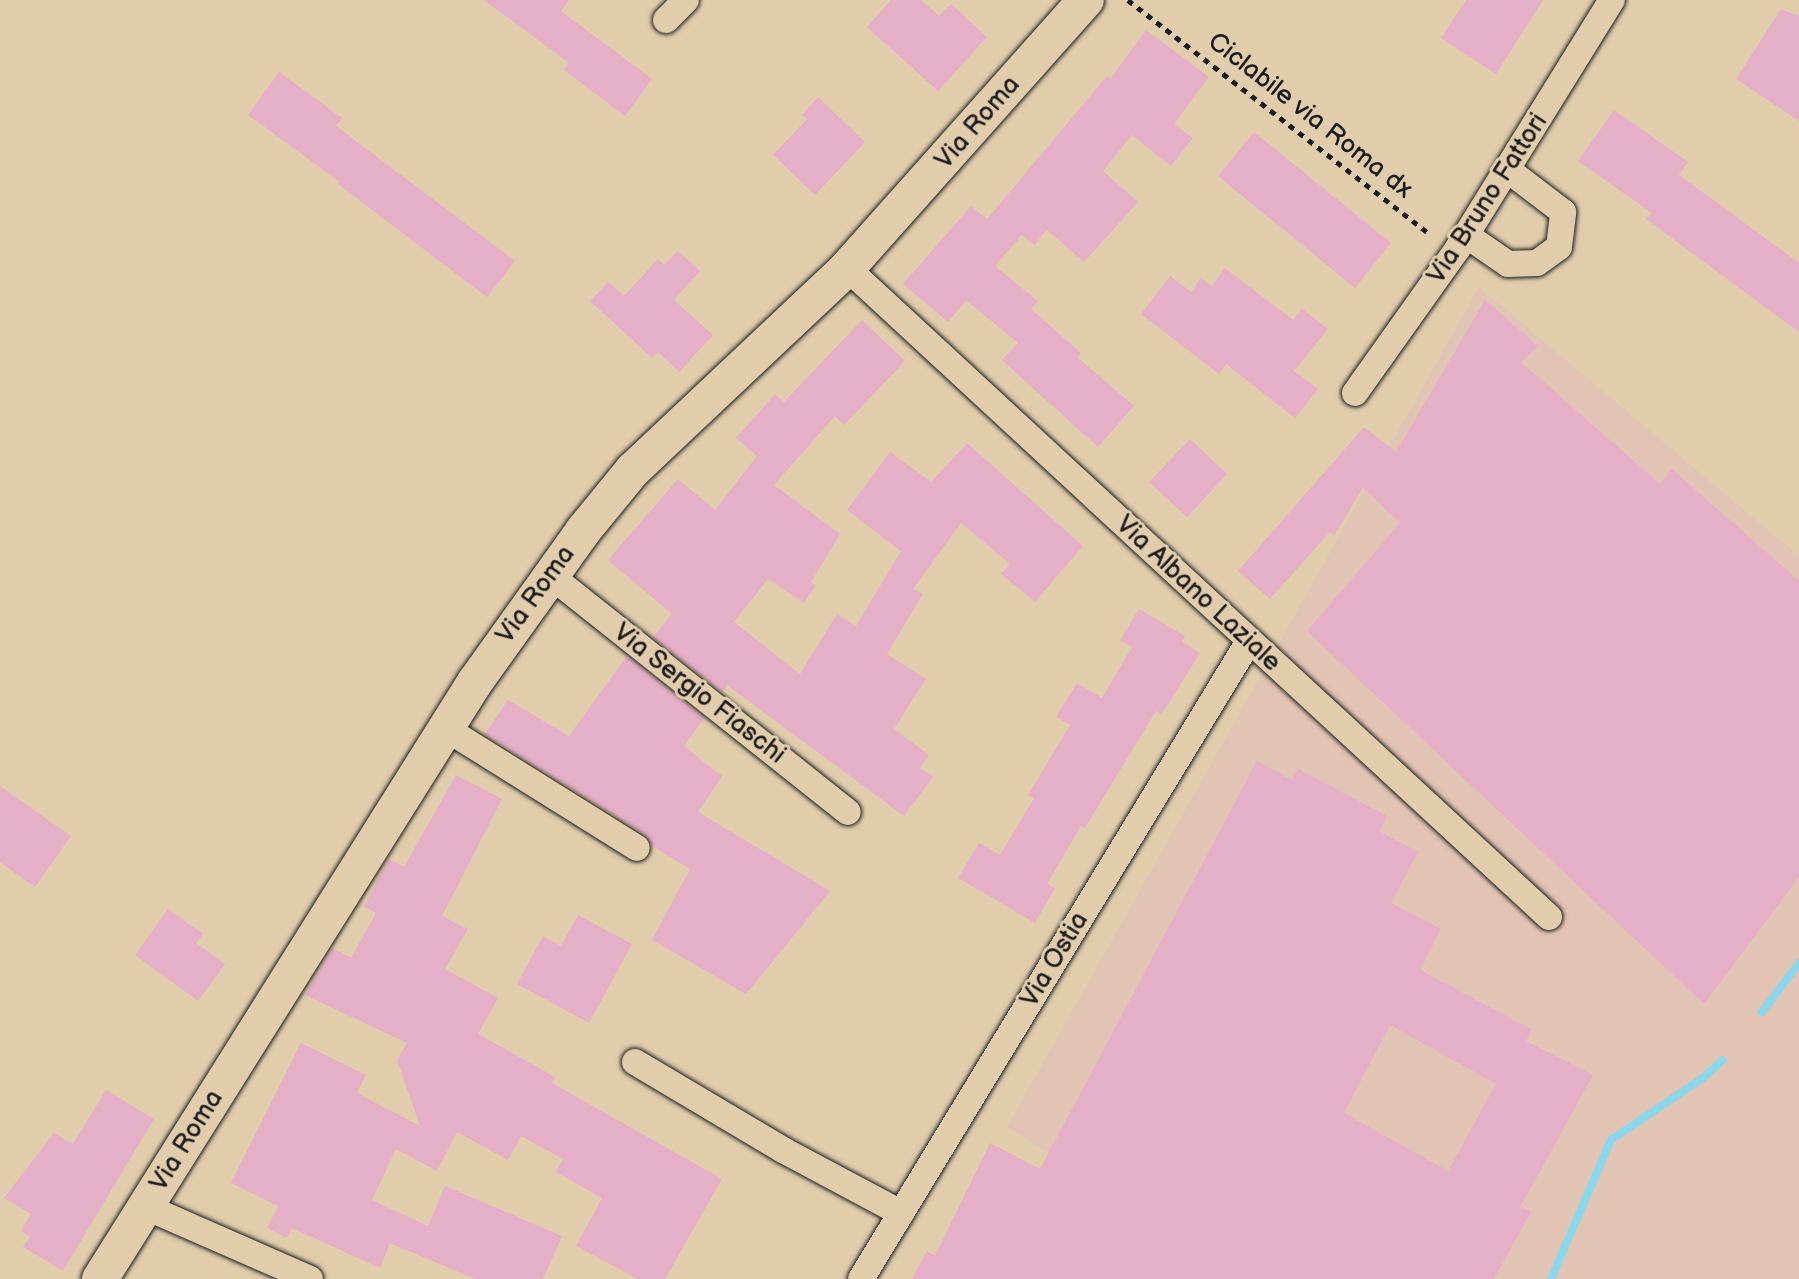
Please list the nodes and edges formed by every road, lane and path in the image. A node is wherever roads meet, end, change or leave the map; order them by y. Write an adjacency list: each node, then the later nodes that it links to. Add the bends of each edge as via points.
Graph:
1 (686, 0): 5 (street)
2 (1086, 0): 9 (main road, Via Roma)
3 (1128, 0): 7 (path, Ciclabile via Roma dx)
4 (1612, 0): 6 (street, Via Bruno Fattori)
5 (666, 20)
6 (1508, 170): 8 (street, Via Bruno Fattori); 8 (street, via 1563,212 1559,247 1537,263 1508,264)
7 (1430, 234)
8 (1466, 235): 10 (street, Via Bruno Fattori)
9 (847, 268): 11 (main road, Via Roma, via 633,470); 12 (street, Via Albano Laziale)
10 (1355, 393)
11 (551, 576): 13 (main road, Via Roma); 14 (street, Via Sergio Fiaschi)
12 (1249, 641): 16 (street, Via Albano Laziale); 19 (street, Via Ostia)
13 (445, 728): 15 (street); 18 (main road, Via Roma)
14 (848, 812)
15 (637, 848)
16 (1549, 917)
17 (635, 1062): 19 (street)
18 (146, 1207): 20 (main road, Via Roma); 21 (street)
19 (901, 1213): 22 (street, Via Ostia)
20 (100, 1279)
21 (310, 1279)
22 (861, 1279)

